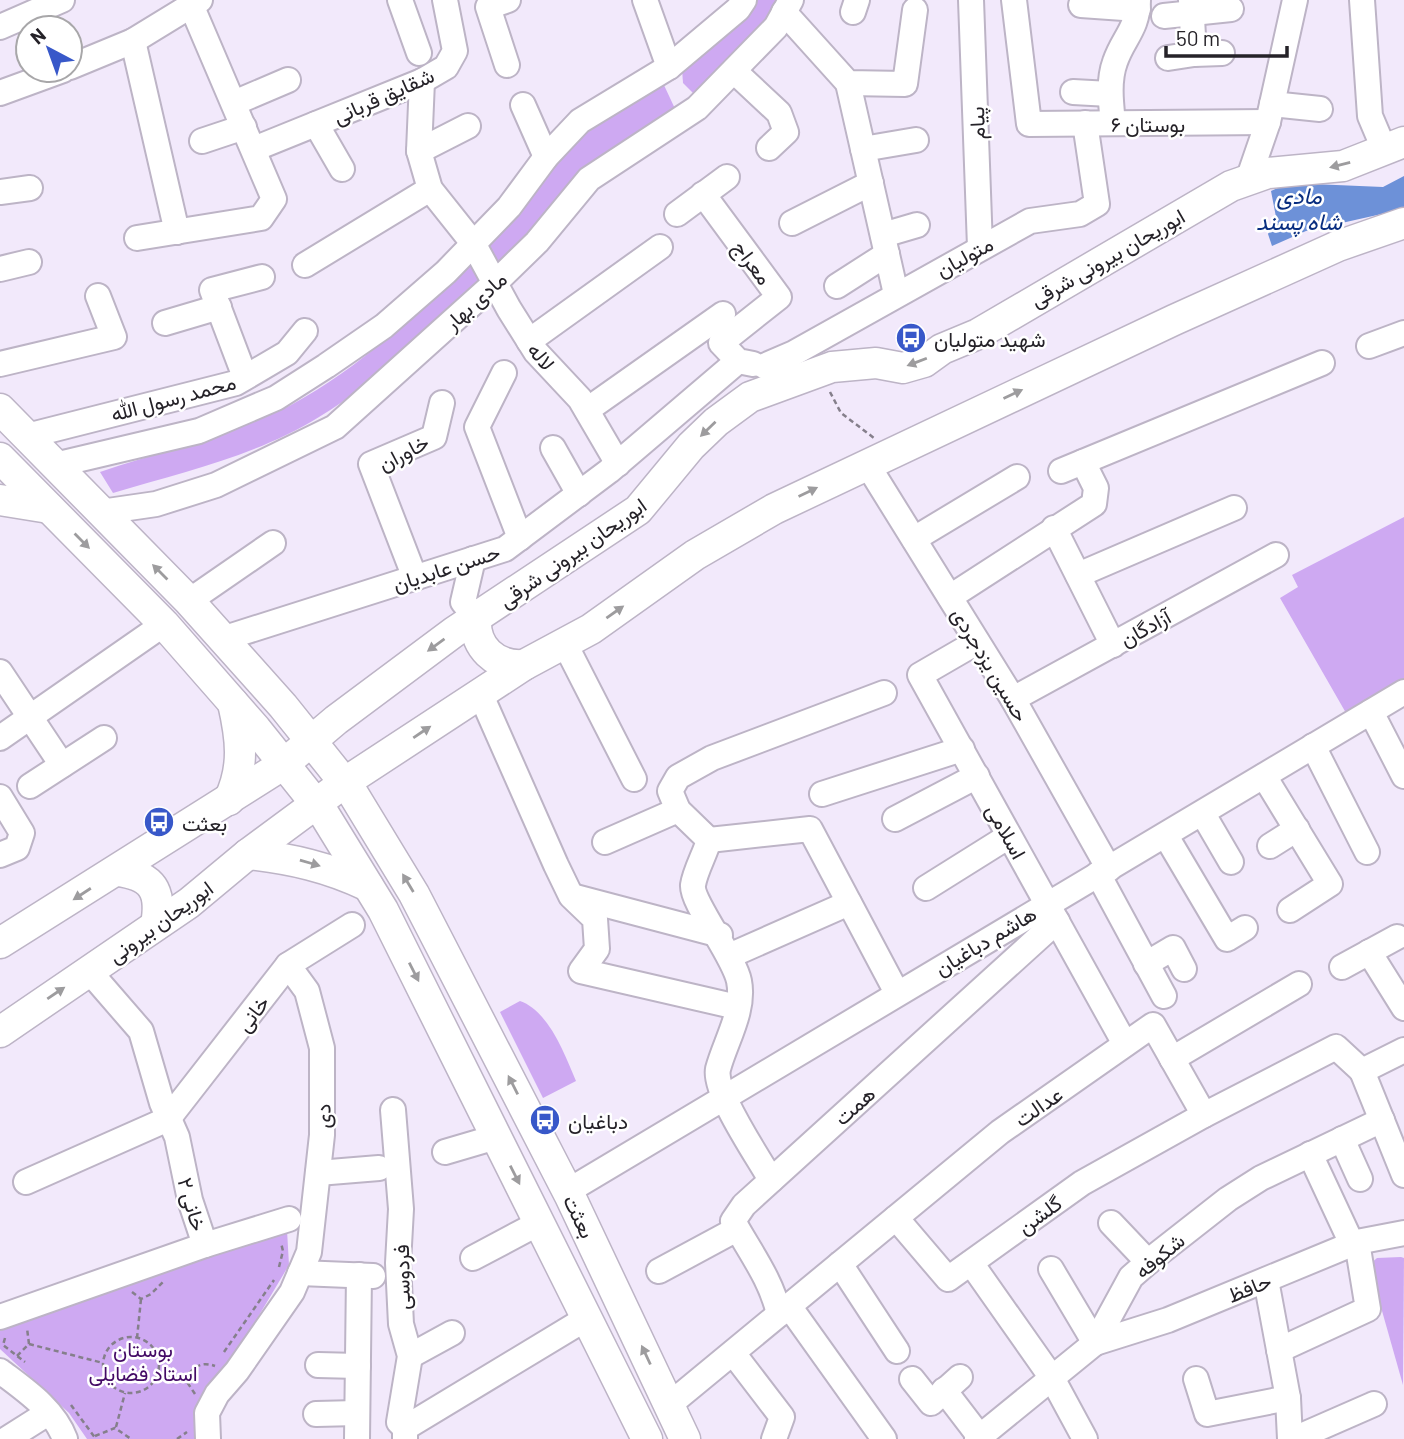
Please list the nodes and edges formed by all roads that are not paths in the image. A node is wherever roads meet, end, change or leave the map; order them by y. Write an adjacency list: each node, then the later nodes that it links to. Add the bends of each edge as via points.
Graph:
1 (62, 0): 19 (street)
2 (400, 0): 22 (street)
3 (445, 0): 30 (street, شقایق قربانی, via 455,51 446,67)
4 (508, 0): 26 (street, via 488,7)
5 (645, 0): 27 (street)
6 (744, 0): 27 (street, مادی بهار)
7 (971, 0): 69 (street, پیام)
8 (1014, 0): 40 (street, بوستان ۶, via 1029,124)
9 (1295, 0): 39 (street)
10 (1362, 0): 47 (street, via 1370,116)
11 (194, 2): 20 (street); 36 (street)
12 (1138, 4): 13 (street); 35 (street, via 1132,33 1115,62)
13 (1081, 5)
14 (788, 6): 28 (street, مادی بهار, via 776,27); 31 (street)
15 (1192, 7): 16 (street); 18 (street); 23 (street)
16 (1231, 9)
17 (915, 10): 31 (street, via 905,84)
18 (1164, 16)
19 (0, 27)
20 (133, 41): 25 (street); 64 (street)
21 (1222, 52): 23 (street)
22 (418, 53)
23 (1194, 54): 24 (street)
24 (1168, 58)
25 (84, 61)
26 (508, 65)
27 (669, 67): 51 (street, مادی بهار, via 580,121)
28 (734, 71): 48 (street, via 779,113 786,132); 74 (street, مادی بهار, via 697,108 589,179 537,242)
29 (288, 80): 36 (street)
30 (422, 81): 42 (street, شقایق قربانی); 50 (street)
31 (848, 83): 49 (street)
32 (25, 84): 34 (street)
33 (1073, 92): 35 (street)
34 (0, 93)
35 (1110, 94): 41 (street)
36 (234, 103): 44 (street)
37 (523, 104): 51 (street)
38 (1320, 109): 39 (street, بوستان ۶)
39 (1270, 113): 41 (street, بوستان ۶); 54 (street)
40 (1084, 123): 41 (street, بوستان ۶); 69 (street, متولیان, via 1097,204 1080,214 1030,221)
41 (1113, 123)
42 (316, 124): 44 (street, شقایق قربانی); 52 (street)
43 (468, 127): 50 (street)
44 (249, 138): 46 (street, شقایق قربانی); 64 (street, via 274,199 261,218)
45 (916, 140): 49 (street)
46 (202, 141)
47 (1394, 145): 54 (main road, ابوریحان بیرونی شرقی, one-way to 54, via 1343,166 1268,173)
48 (769, 148)
49 (863, 149): 55 (street)
50 (419, 151): 57 (street)
51 (545, 157): 66 (street, مادی بهار, via 509,207)
52 (342, 169)
53 (727, 177): 59 (street)
54 (1248, 180): 90 (main road, ابوریحان بیرونی شرقی, one-way to 90, via 923,362 903,368 876,363 832,367)
55 (871, 183): 61 (street); 67 (street)
56 (30, 188): 58 (street)
57 (430, 189): 66 (street, لاله); 71 (street)
58 (0, 192)
59 (703, 194): 60 (street); 85 (street, معراج, via 779,297 721,343)
60 (677, 214)
61 (792, 223)
62 (1404, 223): 97 (main road, one-way to 62, via 1338,246)
63 (918, 225): 67 (street)
64 (177, 232): 65 (street)
65 (137, 238)
66 (473, 243): 74 (street, لاله); 99 (street, مادی بهار, via 384,326 276,398 199,431)
67 (885, 245): 75 (street); 76 (street)
68 (660, 247): 83 (street)
69 (980, 247): 76 (street, متولیان)
70 (29, 262): 72 (street)
71 (305, 265)
72 (0, 269)
73 (262, 277): 78 (street, via 212,290)
74 (495, 283): 83 (street, لاله); 105 (street, مادی بهار, via 335,427 216,485 156,504)
75 (837, 286)
76 (896, 294): 90 (street, متولیان, via 794,352)
77 (99, 296): 87 (street, via 114,337)
78 (219, 307): 80 (street); 89 (street)
79 (723, 314): 93 (street)
80 (165, 323)
81 (304, 331): 89 (street, محمد رسول الله, via 286,353)
82 (1404, 333): 84 (street)
83 (529, 341): 93 (street, لاله)
84 (1370, 345)
85 (738, 361): 90 (street); 98 (street, حسن عابدیان)
86 (1322, 363): 106 (street, via 1072,467 1096,488 1094,504)
87 (0, 364)
88 (504, 373): 107 (street, via 477,427)
89 (245, 377): 94 (street, محمد رسول الله)
90 (770, 378): 116 (main road, ابوریحان بیرونی شرقی, one-way to 116, via 691,446 638,510)
91 (442, 403): 113 (street, خاوران, via 434,437 371,464)
92 (0, 409): 94 (main road, بعثت)
93 (587, 410): 98 (street, لاله)
94 (27, 436): 99 (main road, بعثت)
95 (553, 448): 101 (street)
96 (0, 458): 103 (main road, بعثت)
97 (875, 460): 108 (street, حسین یزدجردی); 120 (main road, one-way to 97, via 695,555 774,509)
98 (618, 464): 101 (street, حسن عابدیان)
99 (55, 465): 105 (main road, بعثت)
100 (1017, 477): 108 (street)
101 (579, 494): 107 (street, حسن عابدیان)
102 (0, 500): 103 (main road)
103 (49, 508): 117 (main road, بعثت, one-way to 117)
104 (1234, 508): 112 (street)
105 (101, 512): 115 (main road, بعثت, one-way to 105)
106 (1054, 528): 112 (street); 114 (street)
107 (520, 538): 111 (street, حسن عابدیان, via 505,549)
108 (914, 539): 114 (street, حسین یزدجردی)
109 (273, 543): 115 (street)
110 (1276, 555): 121 (street, آزادگان)
111 (473, 559): 113 (street, حسن عابدیان); 116 (street, via 463,602)
112 (1078, 575): 121 (street)
113 (415, 578): 118 (street, حسن عابدیان)
114 (950, 597): 119 (street, حسین یزدجردی)
115 (189, 601): 118 (main road, بعثت)
116 (476, 618): 122 (main road, via 477,635 491,657); 130 (main road, ابوریحان بیرونی شرقی, one-way to 130)
117 (164, 625): 129 (main road, بعثت); 132 (street)
118 (222, 639): 128 (main road, بعثت)
119 (977, 642): 127 (street, حسین یزدجردی); 137 (street, اسلامی, via 920,675)
120 (565, 644): 122 (main road); 144 (street)
121 (1113, 645): 127 (street, آزادگان)
122 (524, 665): 125 (main road)
123 (0, 672): 132 (street)
124 (1404, 692): 131 (street, هاشم دباغیان)
125 (480, 693): 138 (main road, one-way to 125); 169 (street)
126 (884, 693): 151 (street, via 712,758 678,777 670,792)
127 (1013, 699): 166 (street, حسین یزدجردی)
128 (279, 702): 130 (main road, via 320,712); 135 (main road, بعثت)
129 (233, 703): 139 (main road, بعثت); 149 (main road, via 241,764)
130 (351, 709): 135 (main road, ابوریحان بیرونی شرقی)
131 (1371, 712): 136 (street, هاشم دباغیان); 143 (street)
132 (29, 718): 133 (street); 140 (street)
133 (0, 738)
134 (104, 738): 140 (street)
135 (312, 743): 139 (main road, ابوریحان بیرونی شرقی); 145 (main road, بعثت)
136 (1313, 746): 142 (street, هاشم دباغیان); 161 (street)
137 (962, 749): 141 (street, اسلامی); 147 (street)
138 (379, 761): 145 (main road); 154 (main road)
139 (284, 764): 149 (main road); 150 (main road, بعثت)
140 (62, 765): 146 (street)
141 (976, 776): 153 (street); 156 (street, اسلامی)
142 (1264, 776): 152 (street, هاشم دباغیان); 155 (street)
143 (1404, 776)
144 (634, 779)
145 (344, 783): 150 (main road, ابوریحان بیرونی); 154 (main road, بعثت)
146 (30, 786)
147 (822, 794)
148 (0, 797): 163 (street, via 22,833 17,848)
149 (229, 800): 165 (main road)
150 (315, 804): 162 (main road, ابوریحان بیرونی); 167 (main road, بعثت)
151 (678, 810): 158 (street); 159 (street)
152 (1203, 814): 157 (street, هاشم دباغیان); 164 (street)
153 (895, 819)
154 (370, 823): 210 (main road, بعثت, one-way to 154, via 414,894)
155 (1297, 829): 160 (street); 171 (street, via 1330,884)
156 (1009, 836): 168 (street); 172 (street, اسلامی)
157 (1166, 836): 166 (street, هاشم دباغیان); 175 (street, via 1227,939)
158 (709, 840): 170 (street, via 810,829); 178 (street, via 692,887)
159 (605, 842)
160 (1270, 846)
161 (1367, 852)
162 (248, 854): 167 (main road, one-way to 167, via 299,860); 173 (main road, ابوریحان بیرونی)
163 (0, 855)
164 (1231, 862)
165 (118, 871): 173 (main road, via 138,873 150,883 160,904); 177 (main road, one-way to 177)
166 (1104, 872): 172 (street, هاشم دباغیان); 180 (street, حسین یزدجردی)
167 (368, 886): 200 (main road, بعثت, one-way to 200)
168 (926, 888)
169 (571, 896): 178 (street); 188 (street, via 595,919 597,948 580,971)
170 (849, 903): 178 (street); 186 (street)
171 (1290, 910)
172 (1052, 912): 186 (street, هاشم دباغیان); 191 (street, اسلامی); 208 (street, همت)
173 (156, 925): 184 (main road, ابوریحان بیرونی)
174 (352, 925): 181 (street, خانی)
175 (1245, 928)
176 (1397, 937): 179 (street)
177 (0, 943)
178 (724, 946): 188 (street, via 740,982)
179 (1370, 952): 182 (street); 189 (street)
180 (1146, 964): 183 (street, via 1172,948); 187 (street, حسین یزدجردی)
181 (288, 965): 198 (street, خانی); 205 (street, دی, via 307,991 323,1048)
182 (1342, 967)
183 (1184, 969)
184 (89, 971): 190 (main road, ابوریحان بیرونی, one-way to 184); 198 (street, خانی ۲, via 141,1031)
185 (1298, 984): 193 (street)
186 (897, 993): 195 (street, هاشم دباغیان)
187 (1164, 996)
188 (737, 1007): 195 (street, via 718,1072)
189 (1404, 1008)
190 (0, 1032)
191 (1125, 1044): 193 (street, عدالت, via 1153,1025); 211 (street, عدالت, via 1000,1132)
192 (1404, 1050): 194 (street)
193 (1172, 1059): 197 (street, عدالت)
194 (1362, 1071): 197 (street, via 1336,1047); 199 (street)
195 (724, 1097): 208 (street); 210 (street, هاشم دباغیان)
196 (393, 1110): 235 (street, فردوسی, via 401,1209 401,1324)
197 (1204, 1115): 221 (street, گلشن, via 1082,1183)
198 (168, 1119): 209 (street); 218 (street, خانی ۲, via 177,1137)
199 (1391, 1125): 201 (street, شکوفه); 206 (street)
200 (496, 1137): 202 (street); 212 (main road, بعثت, one-way to 212)
201 (1342, 1139): 203 (street, شکوفه); 207 (street)
202 (445, 1152)
203 (1310, 1154): 217 (street); 220 (street, شکوفه, via 1228,1199)
204 (379, 1168): 205 (street)
205 (318, 1173): 225 (street, دی, via 309,1252)
206 (1404, 1175)
207 (1360, 1179)
208 (771, 1180): 215 (street, همت, via 738,1213 733,1221)
209 (26, 1182)
210 (568, 1191): 243 (main road, بعثت, one-way to 210)
211 (895, 1218): 221 (street, گلشن, via 948,1279); 222 (street, عدالت)
212 (539, 1223): 219 (street); 229 (main road, بعثت)
213 (1111, 1223): 220 (street)
214 (284, 1228): 218 (street)
215 (737, 1229): 224 (street); 227 (street)
216 (1404, 1233): 217 (street, حافظ)
217 (1354, 1243): 226 (street, حافظ); 232 (street, via 1368,1309)
218 (205, 1245): 228 (street, خانی ۲)
219 (473, 1258)
220 (1148, 1262): 231 (street, شکوفه, via 1131,1277)
221 (971, 1263): 239 (street)
222 (840, 1264): 227 (street, عدالت); 233 (street)
223 (1051, 1269): 231 (street)
224 (659, 1271)
225 (300, 1273): 238 (street, via 366,1276); 248 (street, دی, via 292,1293 217,1394)
226 (1266, 1280): 231 (street, حافظ, via 1168,1320); 232 (street)
227 (784, 1310): 234 (street, عدالت); 257 (street)
228 (0, 1317)
229 (587, 1318): 249 (street); 254 (main road, بعثت)
230 (452, 1333): 235 (street)
231 (1094, 1343): 239 (street, شکوفه)
232 (1279, 1350): 242 (street)
233 (897, 1351)
234 (733, 1353): 243 (street, عدالت); 256 (street, via 782,1417)
235 (410, 1356): 249 (street, فردوسی, via 399,1422)
236 (9, 1363): 245 (street)
237 (318, 1365): 238 (street)
238 (358, 1366): 246 (street)
239 (1052, 1377): 250 (street, شکوفه); 258 (street)
240 (912, 1379): 250 (street, via 931,1403 952,1383)
241 (1196, 1379): 242 (street, via 1207,1414)
242 (1287, 1398): 259 (street)
243 (669, 1405): 255 (main road, بعثت)
244 (1374, 1405): 259 (street)
245 (48, 1413): 251 (street); 252 (street)
246 (357, 1413): 247 (street); 253 (street)
247 (316, 1415)
248 (198, 1434)
249 (405, 1434)
250 (987, 1435)
251 (7, 1439)
252 (65, 1439)
253 (357, 1439)
254 (647, 1439)
255 (685, 1439)
256 (774, 1439)
257 (884, 1439)
258 (1085, 1439)
259 (1292, 1439)

